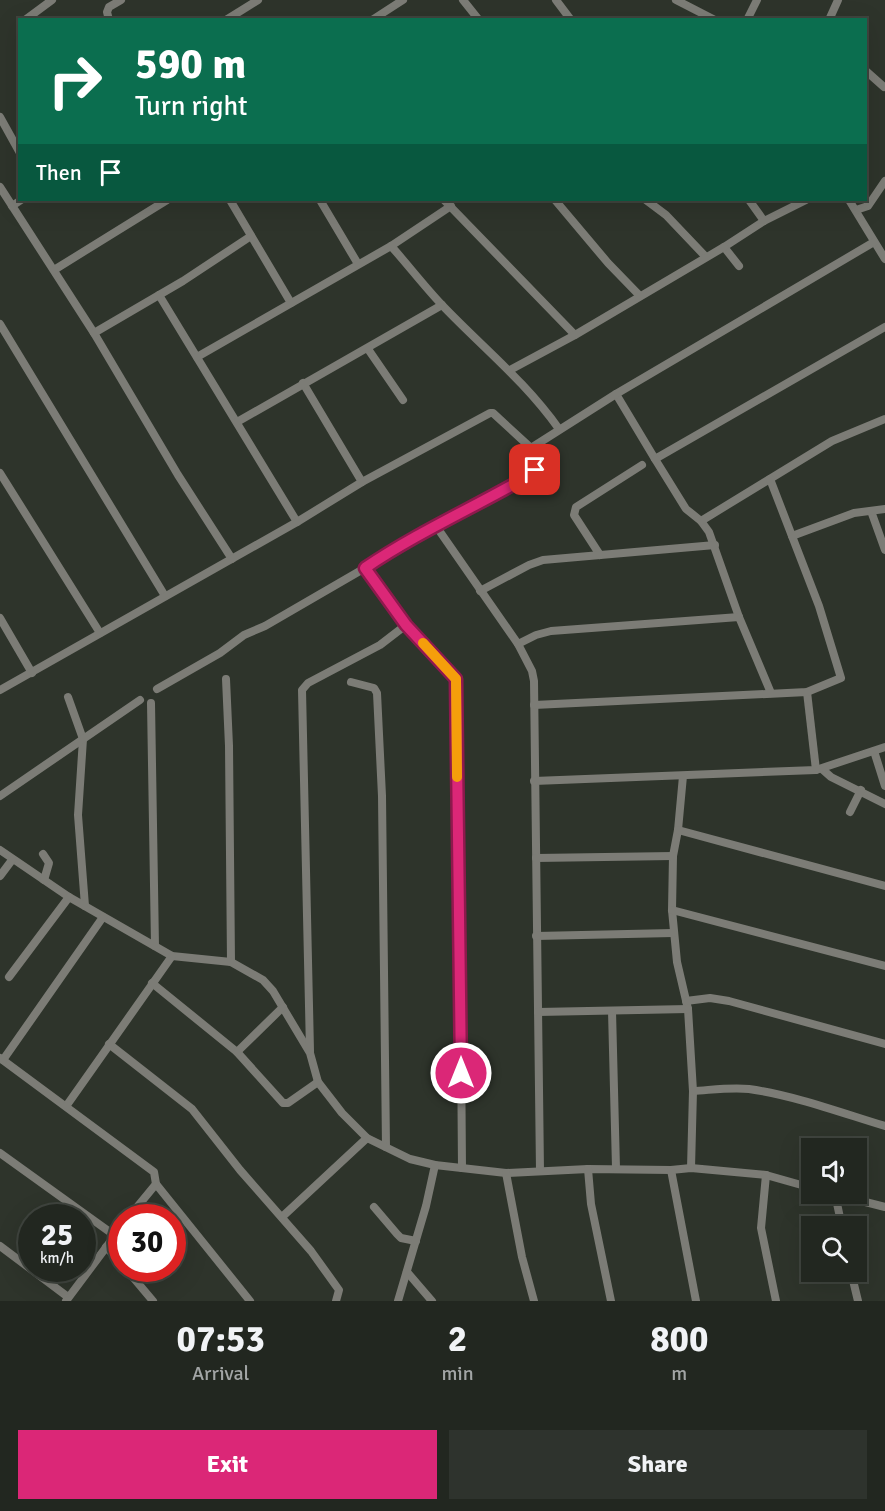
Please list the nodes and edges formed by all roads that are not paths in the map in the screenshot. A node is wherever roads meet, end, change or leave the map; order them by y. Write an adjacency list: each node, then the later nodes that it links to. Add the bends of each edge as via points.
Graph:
1 (52, 0): 11 (street)
2 (121, 0): 10 (street)
3 (258, 0): 13 (street)
4 (403, 0): 14 (street)
5 (463, 0): 15 (street)
6 (556, 0): 16 (street)
7 (676, 0): 17 (street)
8 (757, 0): 18 (street)
9 (838, 0): 19 (street)
10 (112, 2): 12 (street)
11 (28, 18)
12 (108, 18)
13 (229, 18)
14 (376, 18)
15 (477, 18)
16 (570, 18)
17 (711, 18)
18 (748, 18)
19 (830, 18)
20 (867, 72): 21 (street)
21 (885, 86)
22 (0, 117): 23 (street)
23 (18, 149)
24 (885, 181): 38 (street, via 868,206)
25 (0, 188): 36 (street)
26 (20, 201): 36 (street)
27 (165, 201): 48 (street)
28 (231, 201): 40 (street)
29 (321, 201): 46 (street)
30 (445, 201): 37 (street)
31 (556, 201): 50 (street)
32 (647, 201): 44 (street)
33 (750, 201): 39 (street)
34 (804, 201): 39 (street)
35 (850, 201): 38 (street)
36 (12, 206): 48 (street)
37 (451, 207): 42 (street); 56 (street)
38 (856, 210): 41 (street)
39 (764, 221): 43 (street)
40 (251, 236): 49 (street); 51 (street)
41 (874, 242): 45 (street); 61 (street)
42 (391, 246): 46 (street); 52 (street)
43 (724, 247): 44 (street); 47 (street)
44 (705, 256): 50 (street)
45 (885, 259)
46 (358, 264): 51 (street)
47 (739, 266)
48 (54, 270): 55 (street)
49 (159, 295): 55 (street); 58 (street)
50 (639, 296): 56 (street)
51 (291, 303): 58 (street)
52 (442, 305): 57 (street); 59 (street)
53 (0, 324): 84 (street)
54 (885, 327): 67 (street)
55 (94, 333): 81 (street)
56 (575, 335): 59 (street)
57 (368, 349): 60 (street); 62 (street)
58 (197, 357): 64 (street)
59 (510, 370): 65 (street)
60 (303, 383): 64 (street); 71 (street)
61 (616, 394): 65 (street); 67 (street)
62 (403, 400)
63 (885, 419): 70 (street, via 832,441)
64 (237, 422): 75 (street)
65 (559, 429): 66 (street)
66 (531, 448): 71 (street, via 490,413); 76 (street, via 536,464 532,474)
67 (656, 459): 74 (street, via 686,509)
68 (642, 465): 80 (street, via 574,510)
69 (0, 473): 88 (street)
70 (770, 479): 74 (street); 77 (street)
71 (362, 482): 75 (street)
72 (885, 509): 73 (street)
73 (871, 511): 77 (street, via 854,513); 79 (street)
74 (701, 521): 78 (street)
75 (297, 522): 81 (street)
76 (436, 526): 82 (street); 83 (street)
77 (792, 536): 95 (street, via 841,678)
78 (715, 545): 80 (street); 85 (street)
79 (885, 550)
80 (600, 555): 83 (street, via 536,561)
81 (232, 559): 84 (street)
82 (365, 568): 87 (street); 93 (street)
83 (480, 591): 89 (street)
84 (165, 596): 88 (street)
85 (739, 617): 89 (street, via 551,631); 96 (street)
86 (0, 618): 90 (street)
87 (406, 625): 140 (street, via 380,645 308,683 302,690); 150 (street, via 456,679)
88 (100, 633): 90 (street)
89 (518, 644): 100 (street, via 532,671)
90 (32, 672): 94 (street)
91 (226, 680): 129 (street)
92 (351, 682): 147 (street, via 374,688 377,693)
93 (157, 689)
94 (0, 690)
95 (807, 692): 96 (street); 104 (street)
96 (771, 693): 100 (street)
97 (68, 697): 101 (street)
98 (140, 700): 101 (street)
99 (152, 703): 127 (street)
100 (534, 705): 106 (street)
101 (83, 739): 109 (street); 122 (street, via 78,815)
102 (885, 747): 103 (street)
103 (874, 751): 104 (street); 107 (street)
104 (819, 770): 105 (street); 108 (street)
105 (683, 776): 106 (street); 112 (street)
106 (534, 781): 116 (street)
107 (885, 786)
108 (861, 790): 110 (street); 111 (street)
109 (0, 796)
110 (885, 804)
111 (850, 812)
112 (678, 830): 115 (street); 120 (street)
113 (0, 850): 117 (street)
114 (44, 854): 119 (street, via 49,863)
115 (673, 856): 116 (street); 123 (street)
116 (536, 858): 126 (street)
117 (12, 860): 118 (street); 119 (street)
118 (0, 876)
119 (44, 880): 121 (street)
120 (885, 886)
121 (69, 897): 122 (street); 131 (street)
122 (85, 906): 124 (street)
123 (672, 910): 125 (street); 130 (street)
124 (103, 917): 127 (street); 141 (street)
125 (674, 933): 126 (street); 133 (street)
126 (537, 936): 136 (street)
127 (155, 946): 128 (street)
128 (172, 956): 129 (street); 132 (street)
129 (231, 962): 134 (street, via 264,980)
130 (885, 966)
131 (9, 977)
132 (152, 983): 137 (street); 139 (street)
133 (687, 1005): 135 (street); 138 (street, via 710,998 729,1001); 143 (street)
134 (283, 1007): 139 (street); 140 (street)
135 (612, 1011): 136 (street); 151 (street)
136 (538, 1012): 154 (street)
137 (109, 1044): 144 (street); 164 (street, via 185,1102)
138 (885, 1044)
139 (237, 1052): 142 (street, via 283,1103)
140 (310, 1053): 142 (street)
141 (1, 1059): 144 (street)
142 (318, 1082): 146 (street)
143 (693, 1091): 145 (street, via 751,1089); 152 (street)
144 (66, 1105): 158 (street, via 149,1168)
145 (885, 1126)
146 (367, 1138): 147 (street); 164 (street)
147 (386, 1147): 149 (street)
148 (0, 1153): 165 (street)
149 (435, 1165): 150 (street); 166 (street)
150 (462, 1168): 156 (street)
151 (616, 1168): 153 (street); 155 (street)
152 (691, 1168): 155 (street); 157 (street)
153 (588, 1169): 154 (street); 181 (street, via 591,1204)
154 (540, 1170): 156 (street)
155 (671, 1170): 182 (street)
156 (506, 1173): 180 (street)
157 (766, 1175): 159 (street); 183 (street, via 761,1228)
158 (156, 1184): 161 (street); 176 (street)
159 (801, 1185)
160 (867, 1202): 163 (street)
161 (140, 1204)
162 (374, 1207): 166 (street, via 401,1238)
163 (885, 1207)
164 (282, 1217): 177 (street, via 339,1290)
165 (108, 1231)
166 (416, 1240): 171 (street)
167 (108, 1243): 169 (street)
168 (0, 1246): 174 (street)
169 (106, 1246): 170 (street); 174 (street)
170 (108, 1248)
171 (407, 1272): 178 (street); 179 (street)
172 (137, 1282): 175 (street)
173 (853, 1282): 184 (street)
174 (67, 1299)
175 (153, 1301)
176 (250, 1301)
177 (336, 1301)
178 (398, 1301)
179 (432, 1301)
180 (534, 1301)
181 (611, 1301)
182 (696, 1301)
183 (776, 1301)
184 (858, 1301)

